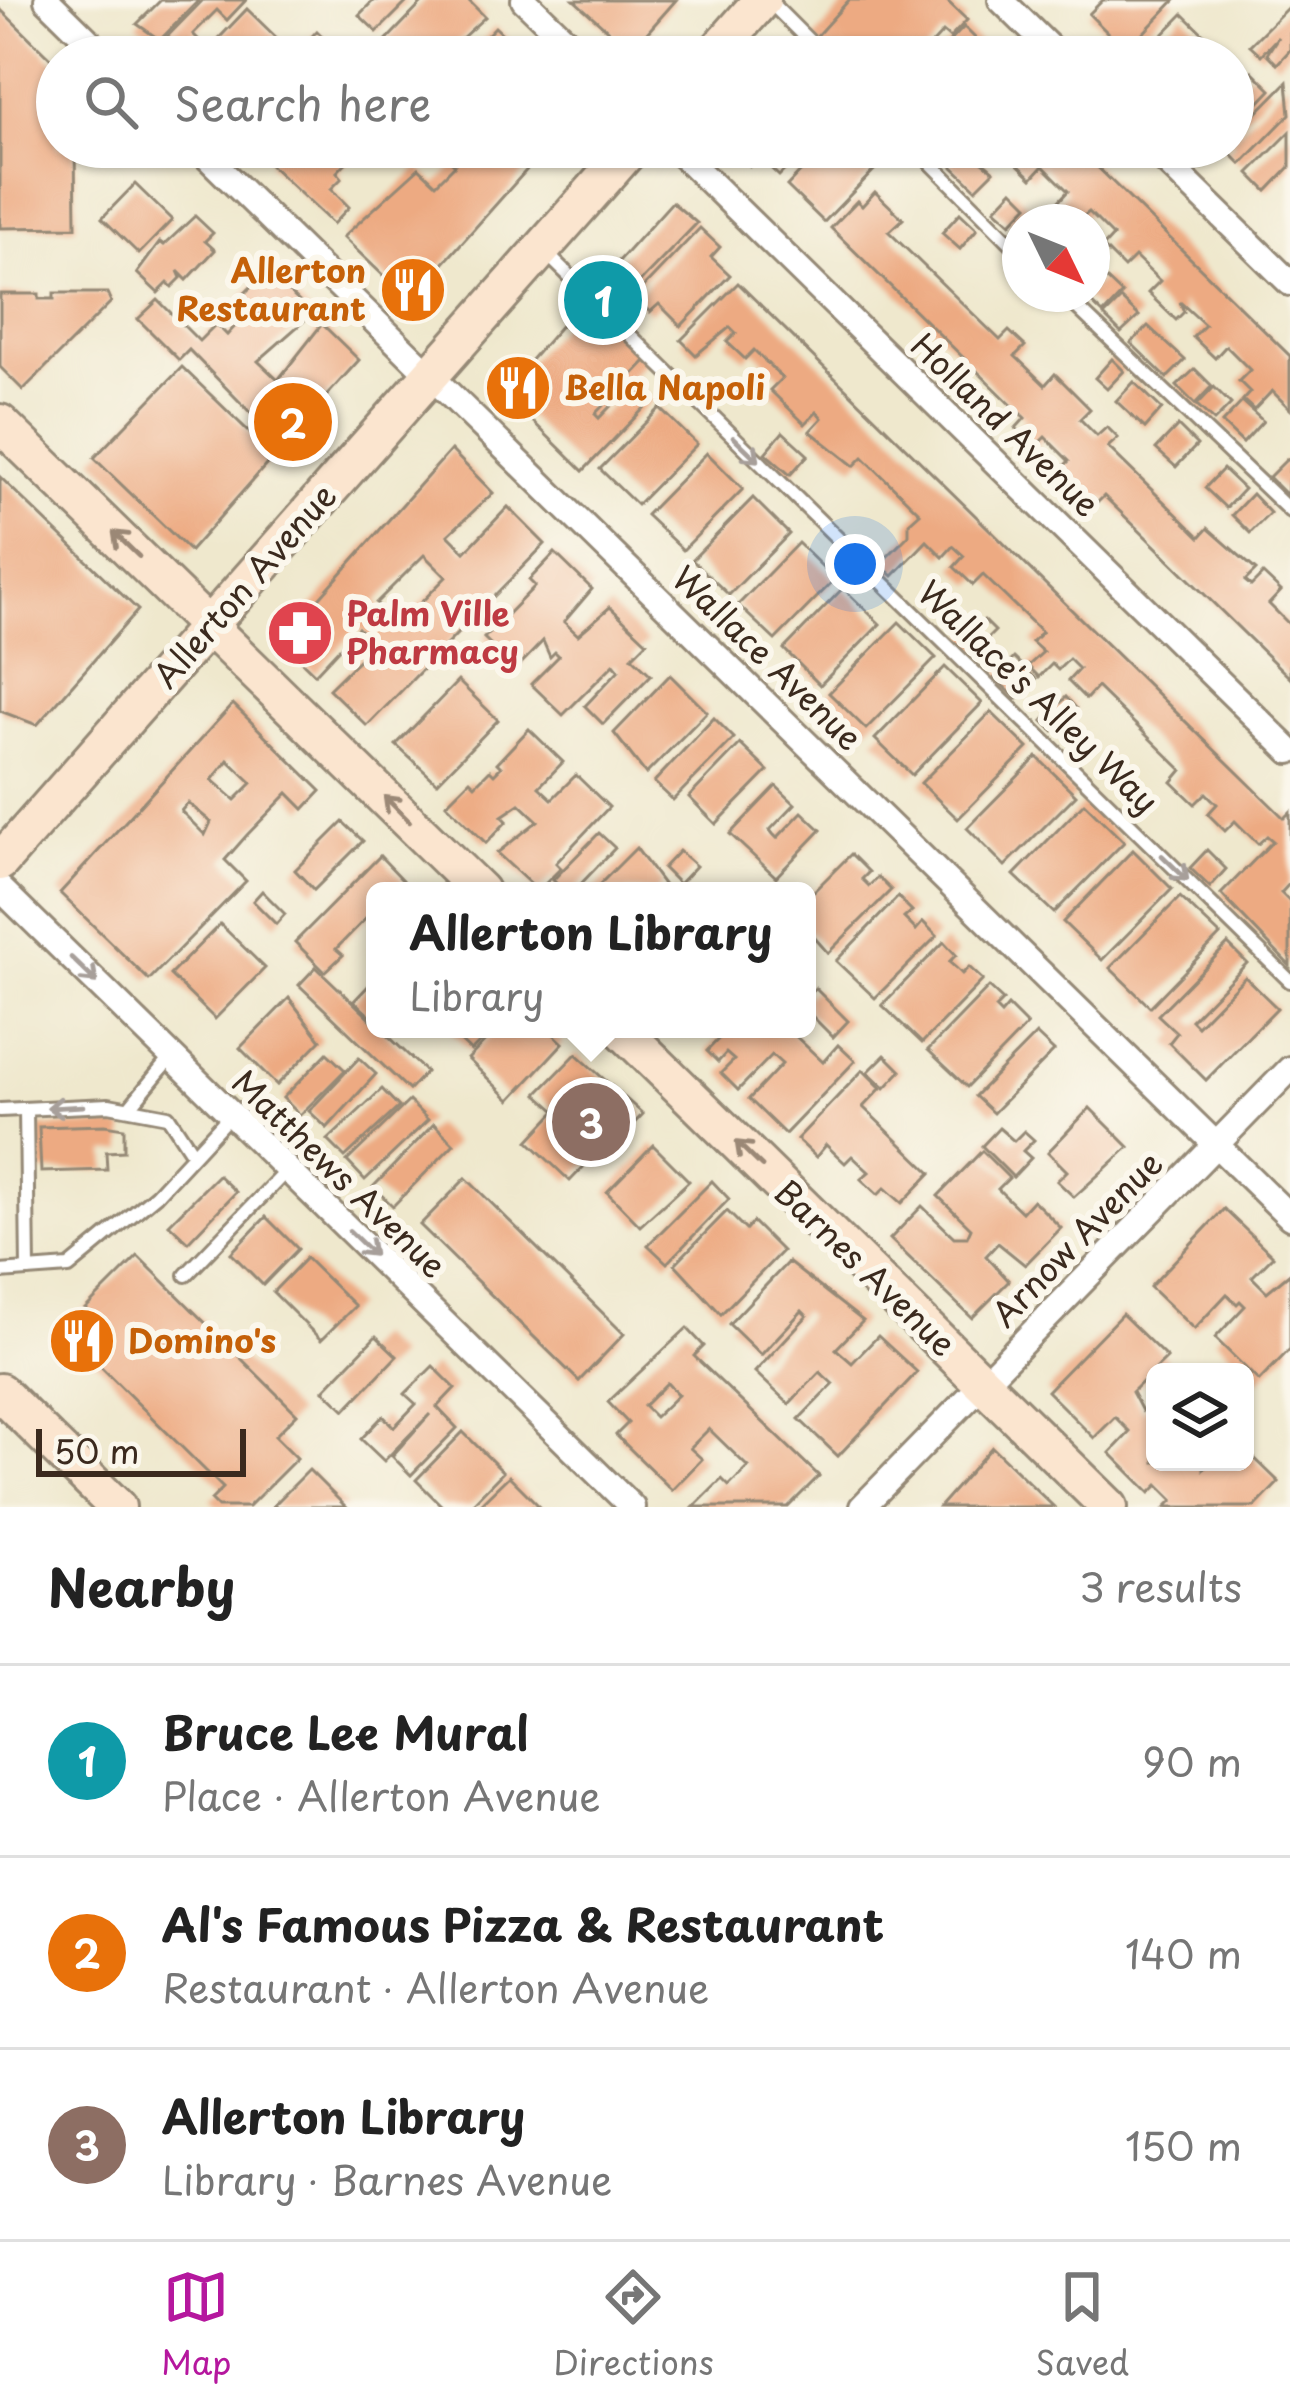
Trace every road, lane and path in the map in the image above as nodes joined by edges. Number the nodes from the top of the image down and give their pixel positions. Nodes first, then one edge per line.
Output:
1 (47, 0) edge
2 (524, 0) edge
3 (765, 0) edge
4 (1001, 0) edge
5 (84, 36) edge
6 (561, 36) edge
7 (732, 36) edge
8 (803, 36) edge
9 (1038, 36) edge
10 (219, 168) edge
11 (614, 168) edge
12 (695, 168) edge
13 (936, 168) edge
14 (1172, 168) edge
15 (1002, 234) edge
16 (542, 250) junction
17 (1290, 283) edge
18 (1082, 312) edge
19 (431, 375) junction
20 (0, 423) edge
21 (1290, 511) edge
22 (210, 626) junction
23 (1290, 751) edge
24 (0, 862) edge
25 (471, 882) edge
26 (0, 889) edge
27 (1290, 981) edge
28 (630, 1038) edge
29 (171, 1057) junction
30 (1290, 1069) edge
31 (129, 1108) junction
32 (26, 1109) junction
33 (0, 1110) edge
34 (231, 1114) junction
35 (1216, 1144) junction
36 (193, 1154) junction
37 (287, 1170) junction
38 (1290, 1217) edge
39 (28, 1270) junction
40 (0, 1272) edge
41 (186, 1275) dead end
42 (983, 1383) junction
43 (0, 1392) edge
44 (109, 1504) edge
45 (632, 1507) edge
46 (862, 1507) edge
47 (1109, 1507) edge

1 - 5 street
2 - 6 street
3 - 7 street
3 - 8 lane
4 - 9 street
10 - 19 street, Wallace Avenue
11 - 16 street, Allerton Avenue
12 - 23 street, Holland Avenue
13 - 15 lane
14 - 17 street
16 - 19 street, Allerton Avenue
16 -> 27 lane, Wallace's Alley Way
18 - 21 lane
19 - 22 street, Allerton Avenue
19 - 35 street, Wallace Avenue
22 -> 20 street
22 - 24 street, Allerton Avenue
25 -> 22 street
26 -> 29 street, Matthews Avenue
42 -> 28 street, Barnes Avenue
29 - 31 lane
29 - 34 street, Matthews Avenue
30 - 35 street, Arnow Avenue
31 -> 32 lane
31 - 36 lane
32 - 33 lane
32 - 39 lane
34 - 36 lane
34 - 37 street, Matthews Avenue
35 - 38 street, Wallace Avenue
35 - 42 street, Arnow Avenue
36 - 39 lane
37 - 41 lane
37 -> 45 street, Matthews Avenue
39 - 40 lane
42 - 46 street, Arnow Avenue
42 - 47 street, Barnes Avenue
43 - 44 street

